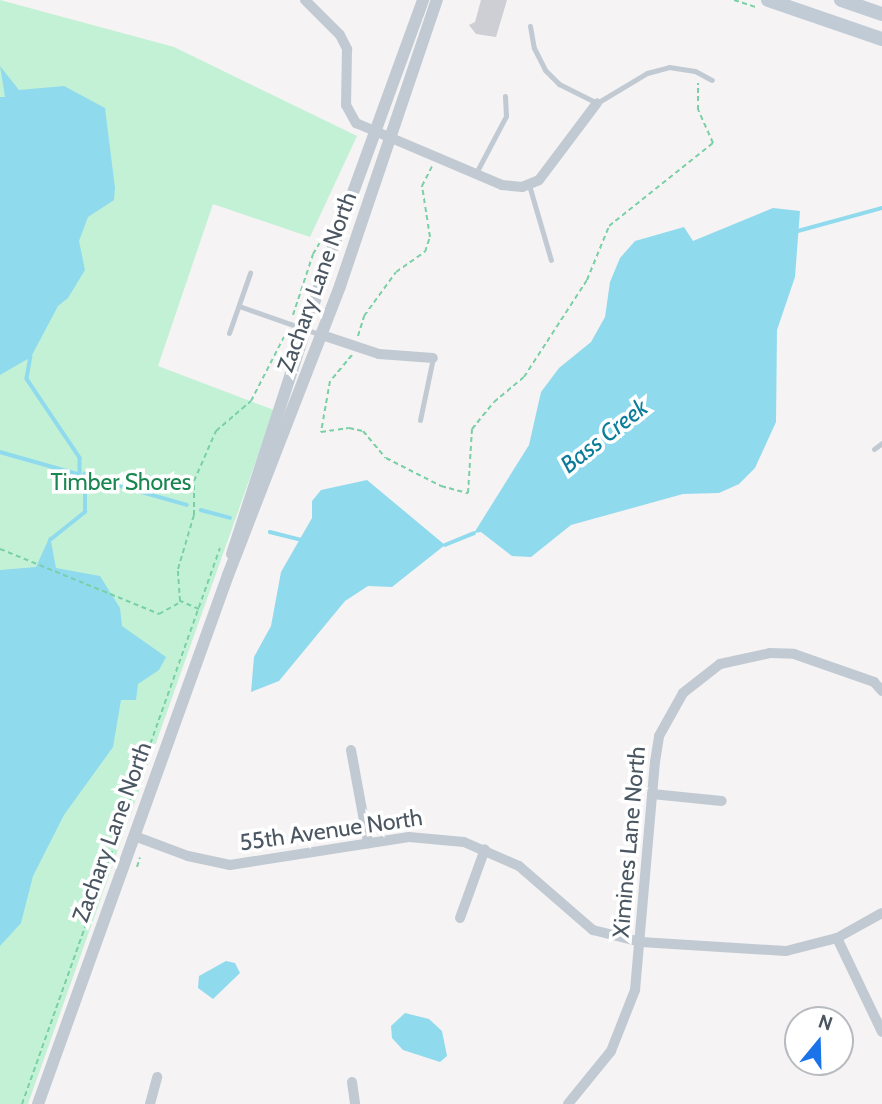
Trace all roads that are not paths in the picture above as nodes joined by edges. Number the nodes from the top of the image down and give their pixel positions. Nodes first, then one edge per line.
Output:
1 (305, 0) edge
2 (423, 0) edge
3 (437, 0) edge
4 (768, 0) edge
5 (841, 0) edge
6 (882, 14) edge
7 (530, 26) dead end
8 (882, 39) edge
9 (712, 80) dead end
10 (505, 96) dead end
11 (597, 103) junction
12 (375, 133) junction
13 (390, 138) junction
14 (476, 173) junction
15 (529, 185) junction
16 (551, 260) dead end
17 (250, 273) dead end
18 (239, 306) junction
19 (305, 331) junction
20 (229, 333) dead end
21 (322, 335) junction
22 (433, 358) joint
23 (420, 420) dead end
24 (882, 443) edge
25 (874, 449) dead end
26 (228, 575) junction
27 (882, 691) edge
28 (351, 750) dead end
29 (652, 794) junction
30 (722, 801) dead end
31 (137, 836) junction
32 (368, 843) junction
33 (485, 849) junction
34 (882, 913) edge
35 (460, 918) dead end
36 (837, 938) junction
37 (641, 942) junction
38 (882, 1032) edge
39 (158, 1077) dead end
40 (352, 1082) dead end
41 (38, 1104) edge
42 (150, 1104) edge
43 (355, 1104) edge
44 (568, 1104) edge

1 - 12 street
2 - 12 street, Zachary Lane North
3 - 13 street, Zachary Lane North
4 - 8 main road
5 - 6 main road
7 - 11 lane
9 - 11 lane
10 - 14 lane
11 - 15 street
12 - 13 street
12 - 19 street, Zachary Lane North
13 - 14 street
13 - 21 street, Zachary Lane North
14 - 15 street
15 - 16 lane
17 - 18 lane
18 - 19 lane
18 - 20 lane
19 - 21 lane
19 - 26 street, Zachary Lane North
21 - 22 street
21 - 26 street, Zachary Lane North
22 - 23 lane
24 - 25 lane
26 - 31 street, Zachary Lane North
27 - 29 street, Ximines Lane North
28 - 32 street
29 - 30 street
29 - 37 street, Ximines Lane North
31 - 32 street, 55th Avenue North
31 - 41 street, Zachary Lane North
32 - 33 street, 55th Avenue North
33 - 35 street
33 - 37 street, 55th Avenue North
34 - 36 street, 55th Avenue North
36 - 37 street, 55th Avenue North
36 - 38 street
37 - 44 street, Ximines Lane North
39 - 42 street
40 - 43 street

